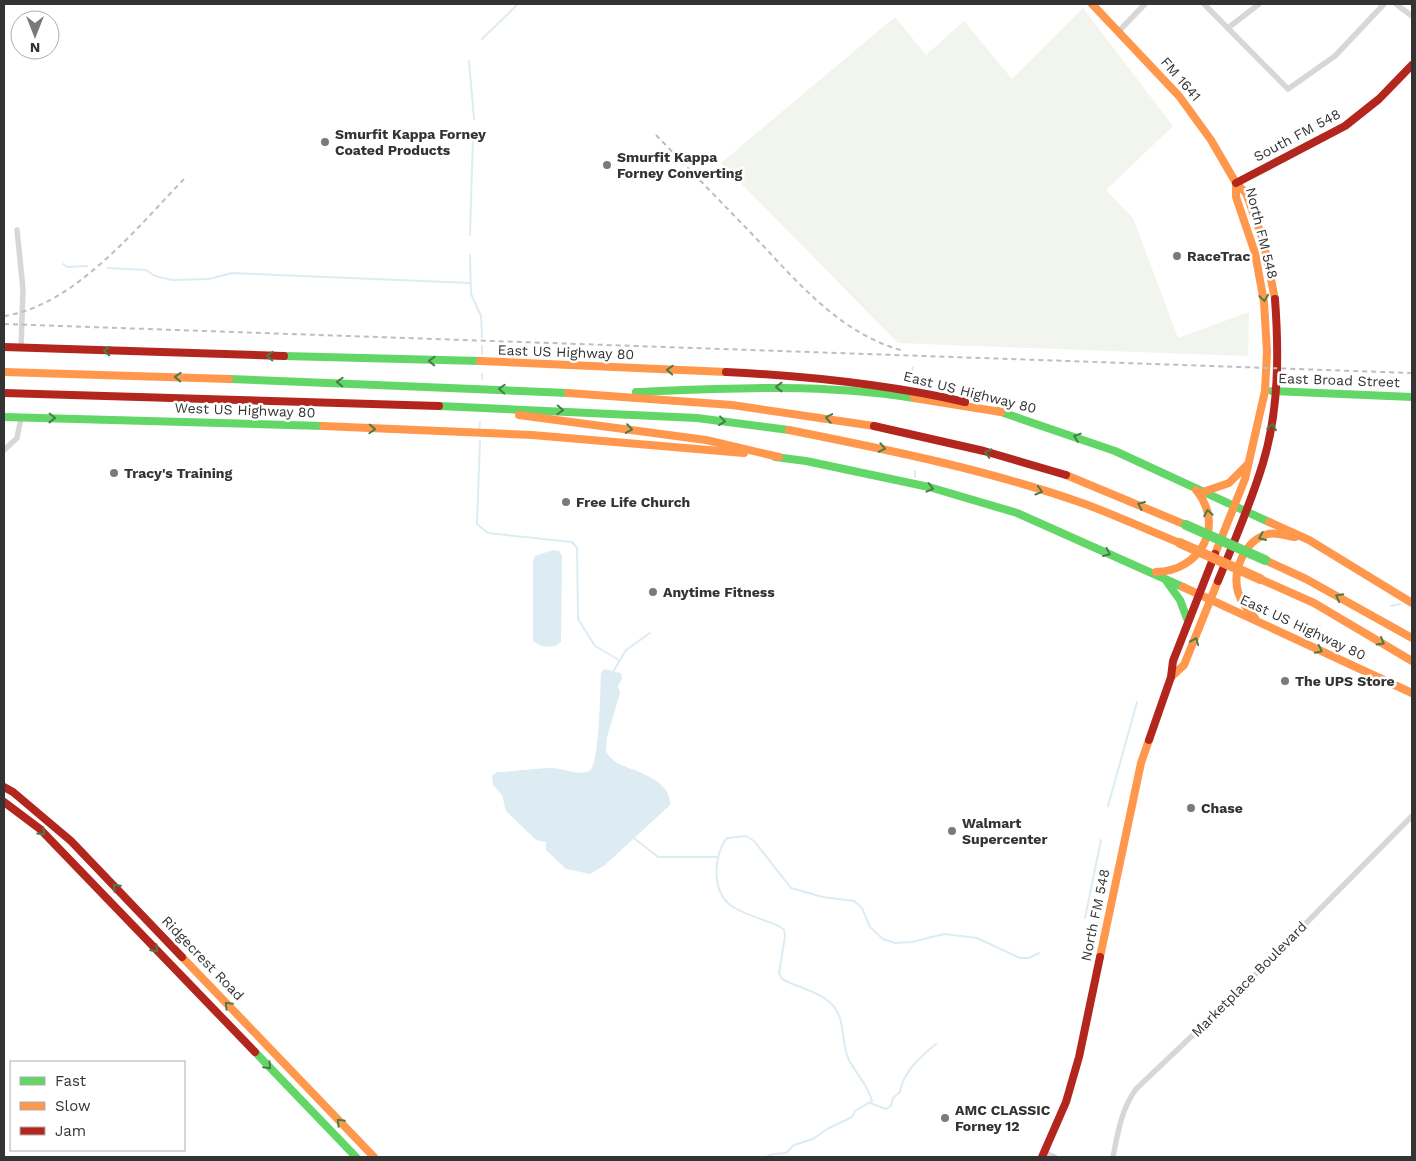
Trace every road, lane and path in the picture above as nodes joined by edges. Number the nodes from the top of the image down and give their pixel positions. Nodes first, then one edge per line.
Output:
1 (1092, 4) edge
2 (1145, 4) edge
3 (1204, 4) edge
4 (1259, 4) edge
5 (1384, 4) edge
6 (1396, 4) edge
7 (1412, 16) edge
8 (1228, 28) junction
9 (1119, 31) junction
10 (1412, 65) edge
11 (1236, 183) junction
12 (17, 230) dead end
13 (4, 347) edge
14 (22, 348) junction
15 (4, 372) edge
16 (1265, 391) junction
17 (1276, 391) junction
18 (4, 393) edge
19 (621, 395) junction
20 (1412, 397) edge
21 (459, 408) junction
22 (1001, 412) junction
23 (4, 417) edge
24 (21, 418) junction
25 (486, 434) joint
26 (4, 450) edge
27 (779, 457) junction
28 (1251, 460) junction
29 (1198, 490) junction
30 (1234, 506) junction
31 (1247, 511) junction
32 (1309, 540) junction
33 (1147, 570) junction
34 (1162, 577) junction
35 (1198, 594) junction
36 (1212, 600) junction
37 (1412, 603) edge
38 (1256, 620) junction
39 (1188, 621) junction
40 (1412, 638) edge
41 (1412, 661) edge
42 (1171, 677) junction
43 (1412, 693) edge
44 (4, 787) edge
45 (4, 802) edge
46 (1412, 816) edge
47 (1043, 1155) edge
48 (356, 1157) edge
49 (374, 1157) edge
50 (1055, 1157) edge
51 (1114, 1157) edge

1 - 9 main road, FM 1641 / FM 1641
2 - 9 street
3 - 8 street
4 - 8 street
5 - 8 street
6 - 7 street
9 - 11 main road, FM 1641 / FM 1641
10 - 11 main road, South FM 548
11 -> 16 main road, North FM 548
11 - 17 main road, North FM 548
12 - 14 street
13 - 14 main road
22 -> 14 main road, East US Highway 80
19 -> 15 main road
16 - 17 main road, East Broad Street
16 - 28 main road, North FM 548
17 - 20 main road, East Broad Street
31 -> 17 main road, North FM 548
18 - 21 main road
22 -> 19 main road
40 -> 19 main road, bridge
21 -> 27 main road
21 -> 41 main road, bridge
29 -> 22 main road, East US Highway 80
23 - 24 main road, West US Highway 80
24 -> 25 main road, West US Highway 80
24 - 26 street
25 - 27 main road, East US Highway 80
27 -> 33 main road, East US Highway 80
28 - 29 main road
28 - 30 main road, North FM 548
29 - 30 main road, East US Highway 80
33 -> 29 main road
30 - 31 main road, East US Highway 80
30 - 35 main road, North FM 548
31 - 32 main road, East US Highway 80
31 - 36 main road, North FM 548
32 - 37 main road, East US Highway 80
32 -> 38 main road
33 - 34 main road, East US Highway 80
34 - 35 main road, East US Highway 80
34 - 39 main road
35 - 36 main road, East US Highway 80
35 - 39 main road, North FM 548
36 - 38 main road, East US Highway 80
42 -> 36 main road, North FM 548
38 -> 43 main road, East US Highway 80
39 - 42 main road, North FM 548
42 - 47 main road, North FM 548
49 -> 44 main road, Ridgecrest Road
45 -> 48 main road, Ridgecrest Road
46 - 51 street, Marketplace Boulevard
47 - 50 street

